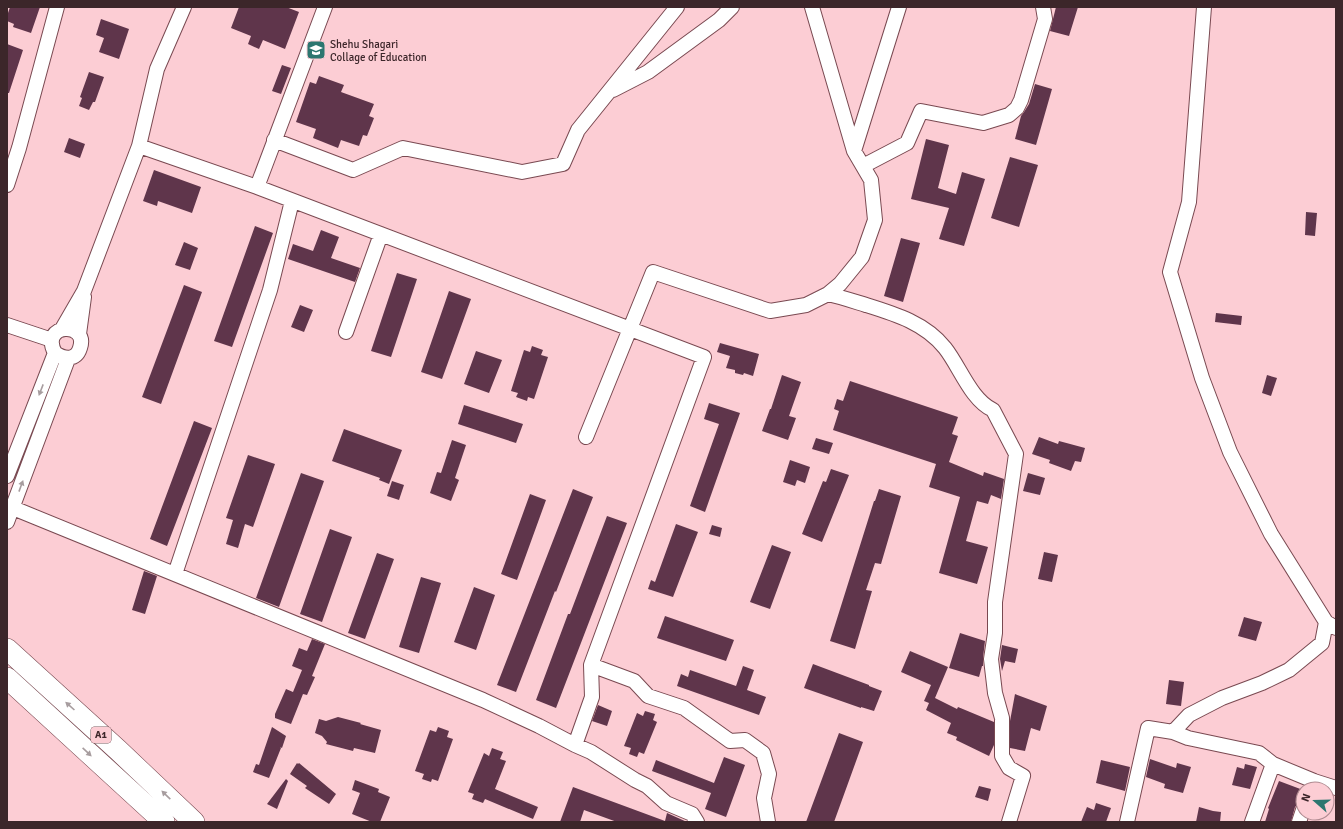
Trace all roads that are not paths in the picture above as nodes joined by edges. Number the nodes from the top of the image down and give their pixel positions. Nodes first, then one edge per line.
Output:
1 (57, 7) edge
2 (184, 7) edge
3 (325, 7) edge
4 (678, 7) edge
5 (732, 7) edge
6 (812, 7) edge
7 (899, 7) edge
8 (1043, 7) edge
9 (1204, 7) edge
10 (607, 93) junction
11 (274, 140) junction
12 (13, 146) edge
13 (139, 146) junction
14 (854, 151) junction
15 (863, 166) junction
16 (7, 185) edge
17 (257, 187) junction
18 (292, 201) junction
19 (381, 234) junction
20 (84, 291) junction
21 (828, 294) junction
22 (7, 325) edge
23 (630, 328) junction
24 (62, 329) junction
25 (346, 332) dead end
26 (79, 334) junction
27 (58, 351) junction
28 (586, 437) dead end
29 (7, 476) edge
30 (13, 508) junction
31 (7, 522) edge
32 (175, 574) junction
33 (1331, 625) edge
34 (7, 649) edge
35 (591, 665) junction
36 (7, 678) edge
37 (1173, 732) junction
38 (575, 745) junction
39 (1273, 764) junction
40 (1305, 781) edge
41 (164, 822) edge
42 (194, 822) edge
43 (697, 822) edge
44 (768, 822) edge
45 (1009, 822) edge
46 (1126, 822) edge
47 (1252, 822) edge

1 - 12 street
2 - 13 street
3 - 11 street
4 - 10 street
5 - 10 street
6 - 14 street
7 - 14 street
8 - 15 street
9 - 33 street
10 - 11 street
11 - 17 street
12 - 16 street
13 - 17 street
13 - 20 street
14 - 15 street
15 - 21 street
17 - 18 street
18 - 19 street
18 - 32 street
19 - 23 street
19 - 25 street
20 - 24 street
20 - 26 street
21 - 23 street
21 - 45 street
22 - 27 street
23 - 28 street
23 - 35 street
24 - 26 street
24 - 27 street
26 - 27 street
27 -> 29 street
30 -> 27 street
30 - 31 street
30 - 32 street
32 - 38 street
33 - 37 street
42 -> 34 highway, A1
35 - 38 street
35 - 44 street
36 -> 41 highway, A1
37 - 39 street
37 - 46 street
38 - 43 street
39 - 40 street
39 - 47 street

